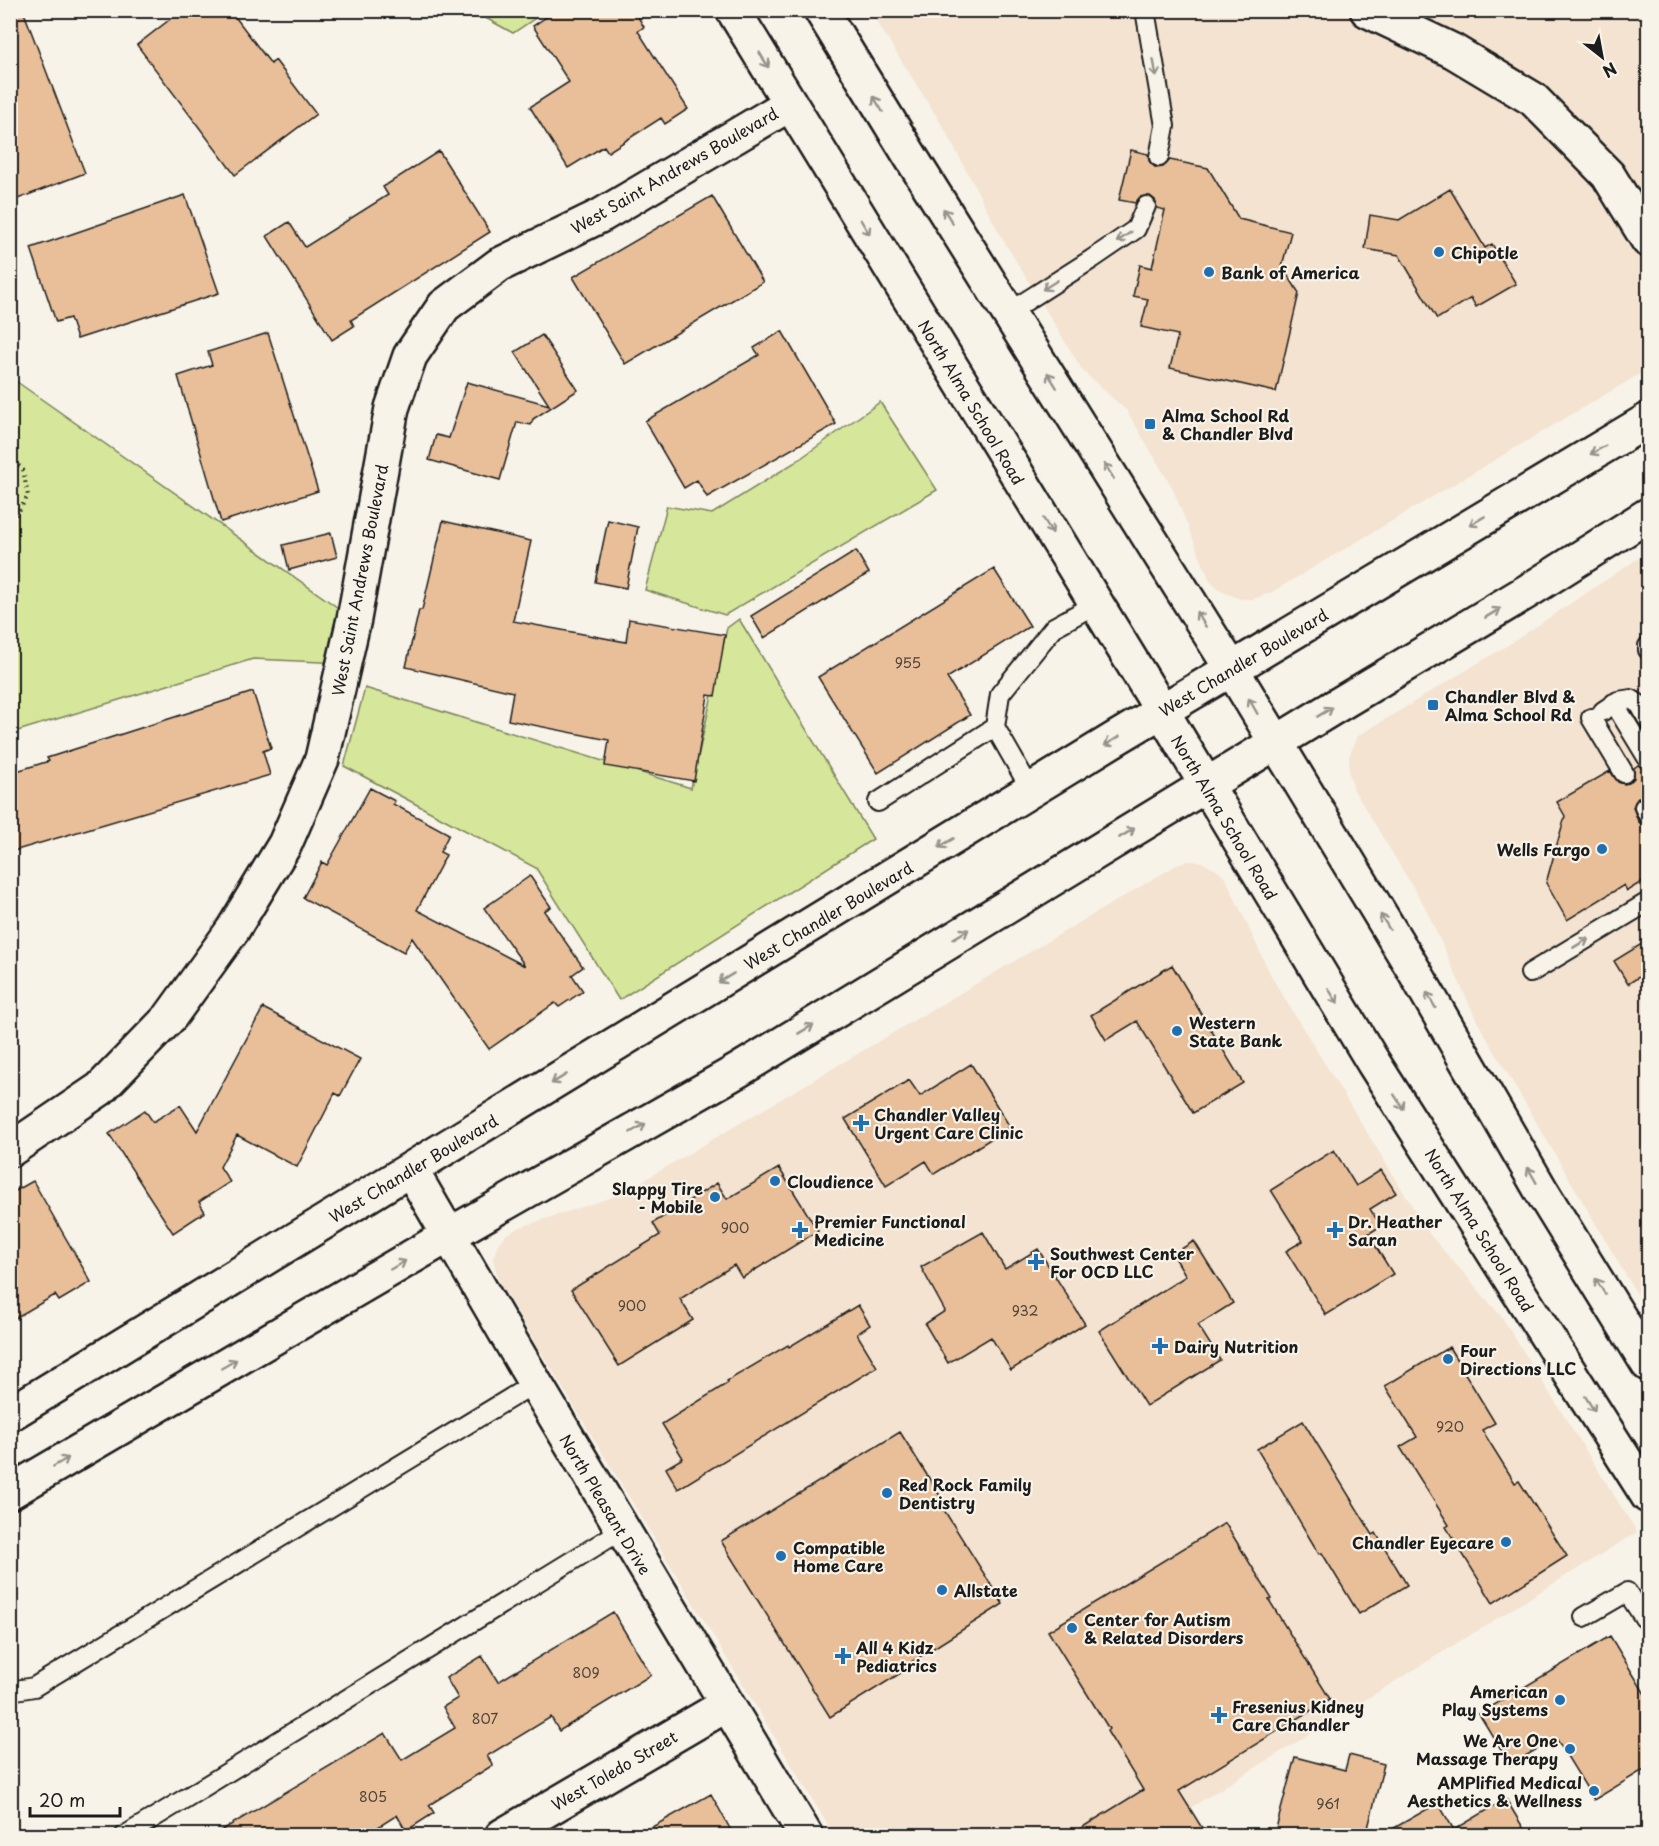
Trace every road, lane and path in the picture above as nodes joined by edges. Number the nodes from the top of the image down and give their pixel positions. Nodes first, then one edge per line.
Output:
1 (733, 10) edge
2 (821, 10) edge
3 (1145, 10) edge
4 (1367, 10) edge
5 (790, 104) junction
6 (1159, 157) dead end
7 (1146, 206) dead end
8 (1648, 240) edge
9 (1009, 312) junction
10 (1648, 420) edge
11 (10, 457) edge
12 (1648, 515) edge
13 (10, 525) edge
14 (1096, 604) junction
15 (1231, 669) junction
16 (1162, 711) junction
17 (1602, 711) junction
18 (1648, 720) edge
19 (995, 727) junction
20 (1275, 743) junction
21 (1635, 767) edge
22 (1206, 785) junction
23 (1031, 790) junction
24 (878, 802) dead end
25 (1648, 902) edge
26 (1530, 972) dead end
27 (10, 1150) edge
28 (411, 1170) junction
29 (449, 1235) junction
30 (1648, 1364) edge
31 (535, 1383) junction
32 (10, 1414) edge
33 (10, 1492) edge
34 (1648, 1496) edge
35 (622, 1530) junction
36 (1584, 1617) dead end
37 (1647, 1620) edge
38 (10, 1691) edge
39 (726, 1706) junction
40 (124, 1836) edge
41 (502, 1836) edge
42 (806, 1836) edge

1 -> 5 main road, North Alma School Road
9 -> 2 main road
3 -> 6 lane
4 - 8 main road
5 -> 14 main road, North Alma School Road
5 - 27 main road, West Saint Andrews Boulevard
7 -> 9 lane
15 -> 9 main road
10 -> 15 main road, West Chandler Boulevard
11 - 13 path
20 -> 12 main road
14 - 16 main road, North Alma School Road
14 - 19 lane
15 - 16 main road, West Chandler Boulevard
20 -> 15 main road
16 - 22 main road, North Alma School Road
16 -> 23 main road, West Chandler Boulevard
17 - 18 lane
17 - 21 lane
17 - 21 lane
19 - 23 lane
19 - 24 lane
20 - 22 main road
30 -> 20 main road
29 -> 22 main road
22 -> 34 main road, North Alma School Road
23 -> 28 main road, West Chandler Boulevard
26 -> 25 lane
28 - 29 main road, North Pleasant Drive
28 - 32 main road, West Chandler Boulevard
29 - 31 main road, North Pleasant Drive
33 -> 29 main road
31 - 35 main road, North Pleasant Drive
31 - 38 lane
35 - 39 main road, North Pleasant Drive
35 - 40 lane
36 - 37 lane
39 - 41 main road, West Toledo Street
39 - 42 main road, North Pleasant Drive

